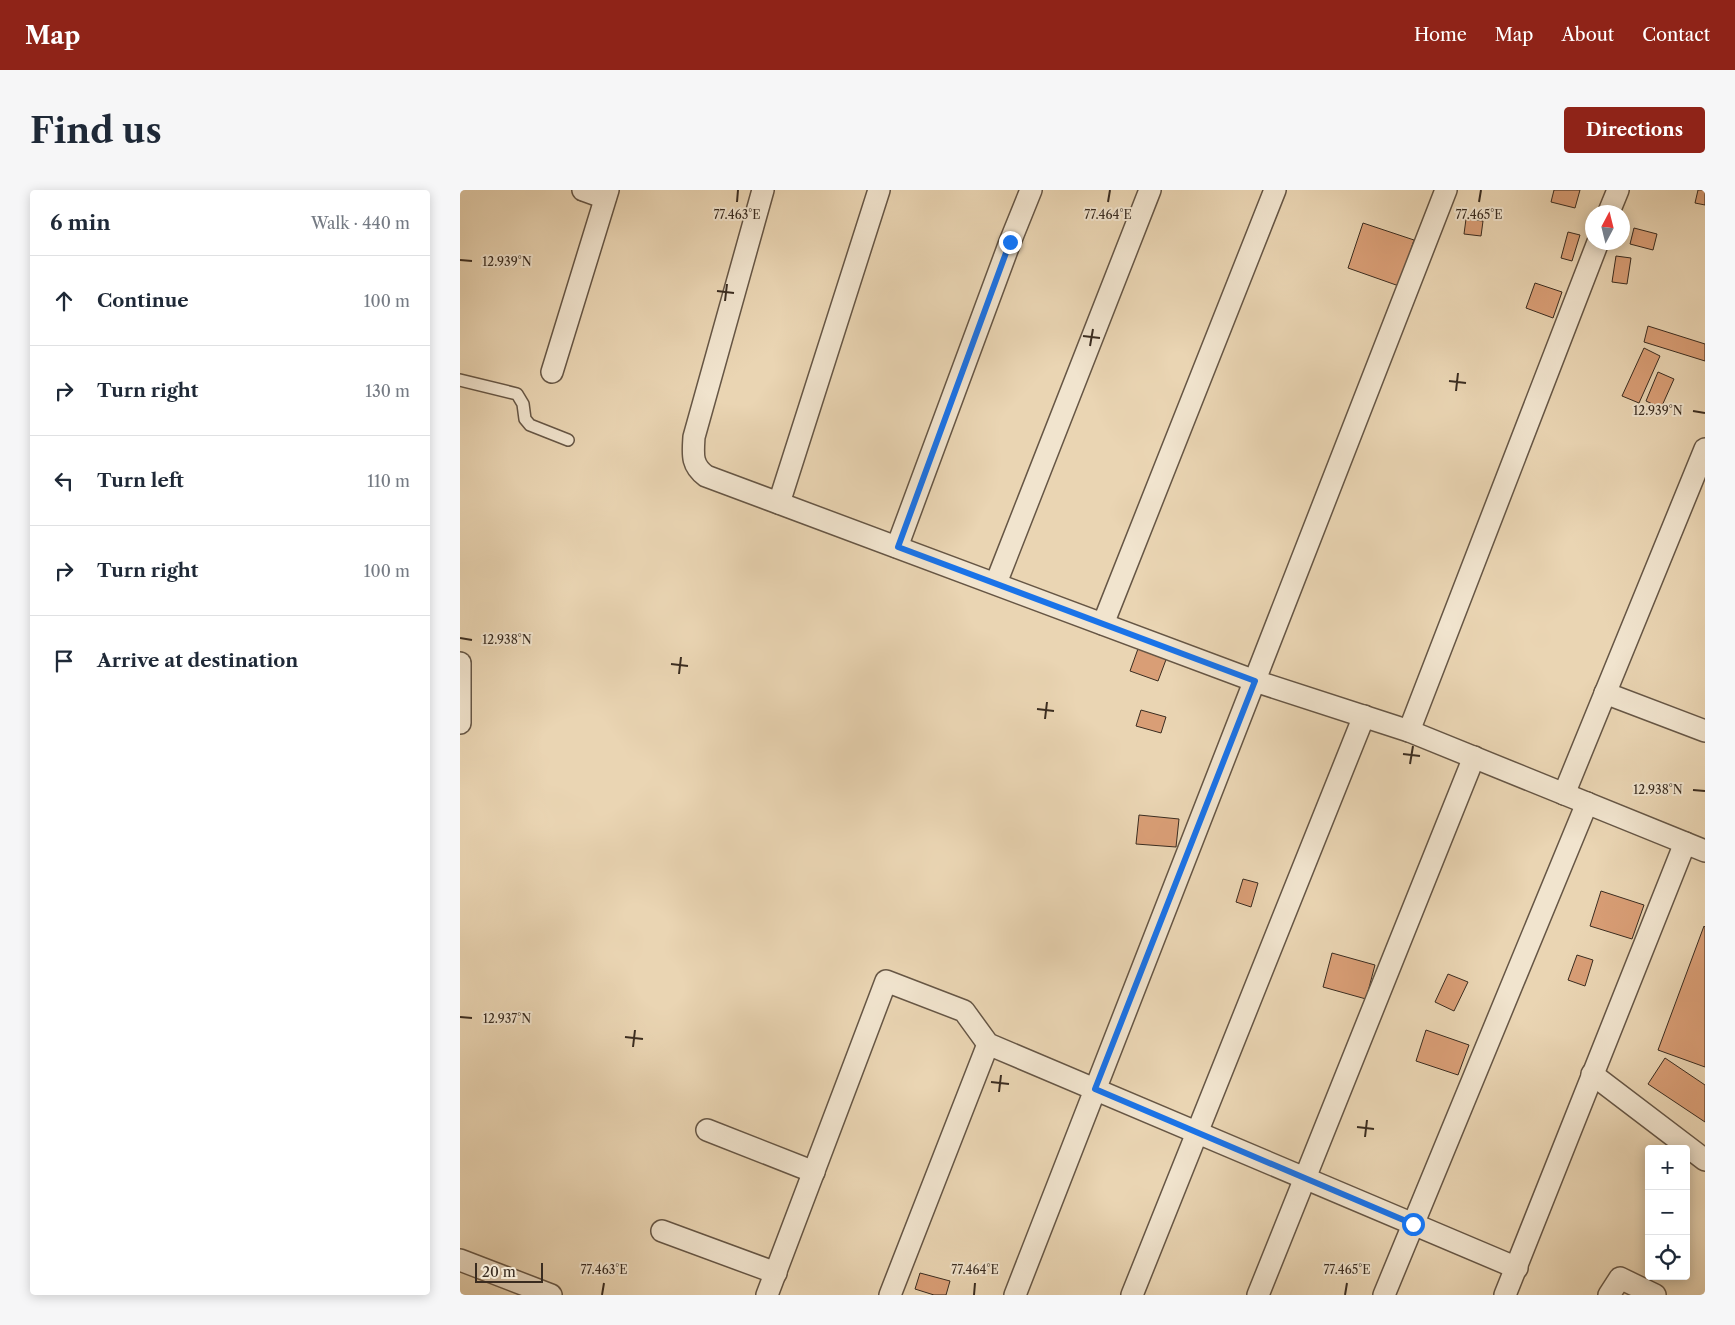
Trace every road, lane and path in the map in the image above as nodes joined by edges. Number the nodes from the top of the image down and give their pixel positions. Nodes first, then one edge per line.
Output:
1 (583, 190) edge
2 (763, 190) edge
3 (879, 190) edge
4 (1031, 190) edge
5 (1150, 190) edge
6 (1275, 190) edge
7 (1446, 190) edge
8 (1618, 190) edge
9 (607, 194) edge
10 (1612, 205) edge
11 (1595, 250) edge
12 (552, 372) dead end
13 (460, 380) edge
14 (568, 440) dead end
15 (1705, 449) edge
16 (779, 503) junction
17 (898, 547) junction
18 (996, 583) junction
19 (1104, 624) junction
20 (460, 663) edge
21 (1255, 681) junction
22 (1605, 692) junction
23 (1364, 716) junction
24 (460, 723) edge
25 (1409, 731) junction
26 (1705, 731) edge
27 (1474, 757) junction
28 (1564, 794) junction
29 (1587, 803) junction
30 (1684, 843) junction
31 (1705, 851) edge
32 (988, 1044) junction
33 (1592, 1074) junction
34 (1095, 1089) junction
35 (707, 1130) dead end
36 (1197, 1132) junction
37 (1705, 1160) edge
38 (814, 1172) junction
39 (1305, 1178) junction
40 (1413, 1224) junction
41 (662, 1231) dead end
42 (460, 1260) edge
43 (1517, 1268) junction
44 (776, 1273) junction
45 (551, 1295) edge
46 (767, 1295) edge
47 (890, 1295) edge
48 (1015, 1295) edge
49 (1132, 1295) edge
50 (1258, 1295) edge
51 (1384, 1295) edge
52 (1505, 1295) edge
53 (1609, 1295) edge
54 (1655, 1295) edge

1 - 9 street
2 - 16 street
3 - 16 street
4 - 17 street
5 - 18 street
6 - 19 street
7 - 21 street
8 - 10 street
9 - 12 street
11 - 25 street
13 - 14 lane
15 - 22 street
16 - 17 street
17 - 18 street
18 - 19 street
19 - 21 street
20 - 24 street
21 - 23 street
21 - 34 street
22 - 26 street
22 - 28 street
23 - 25 street
23 - 36 street
25 - 27 street
27 - 28 street
27 - 39 street
28 - 29 street
29 - 30 street
29 - 40 street
30 - 31 street
30 - 33 street
32 - 34 street
32 - 38 street
32 - 47 street
33 - 37 street
33 - 43 street
34 - 36 street
34 - 48 street
35 - 38 street
36 - 39 street
36 - 49 street
38 - 44 street
39 - 40 street
39 - 50 street
40 - 43 street
40 - 51 street
41 - 44 street
42 - 45 street
43 - 52 street
44 - 46 street
53 - 54 street

